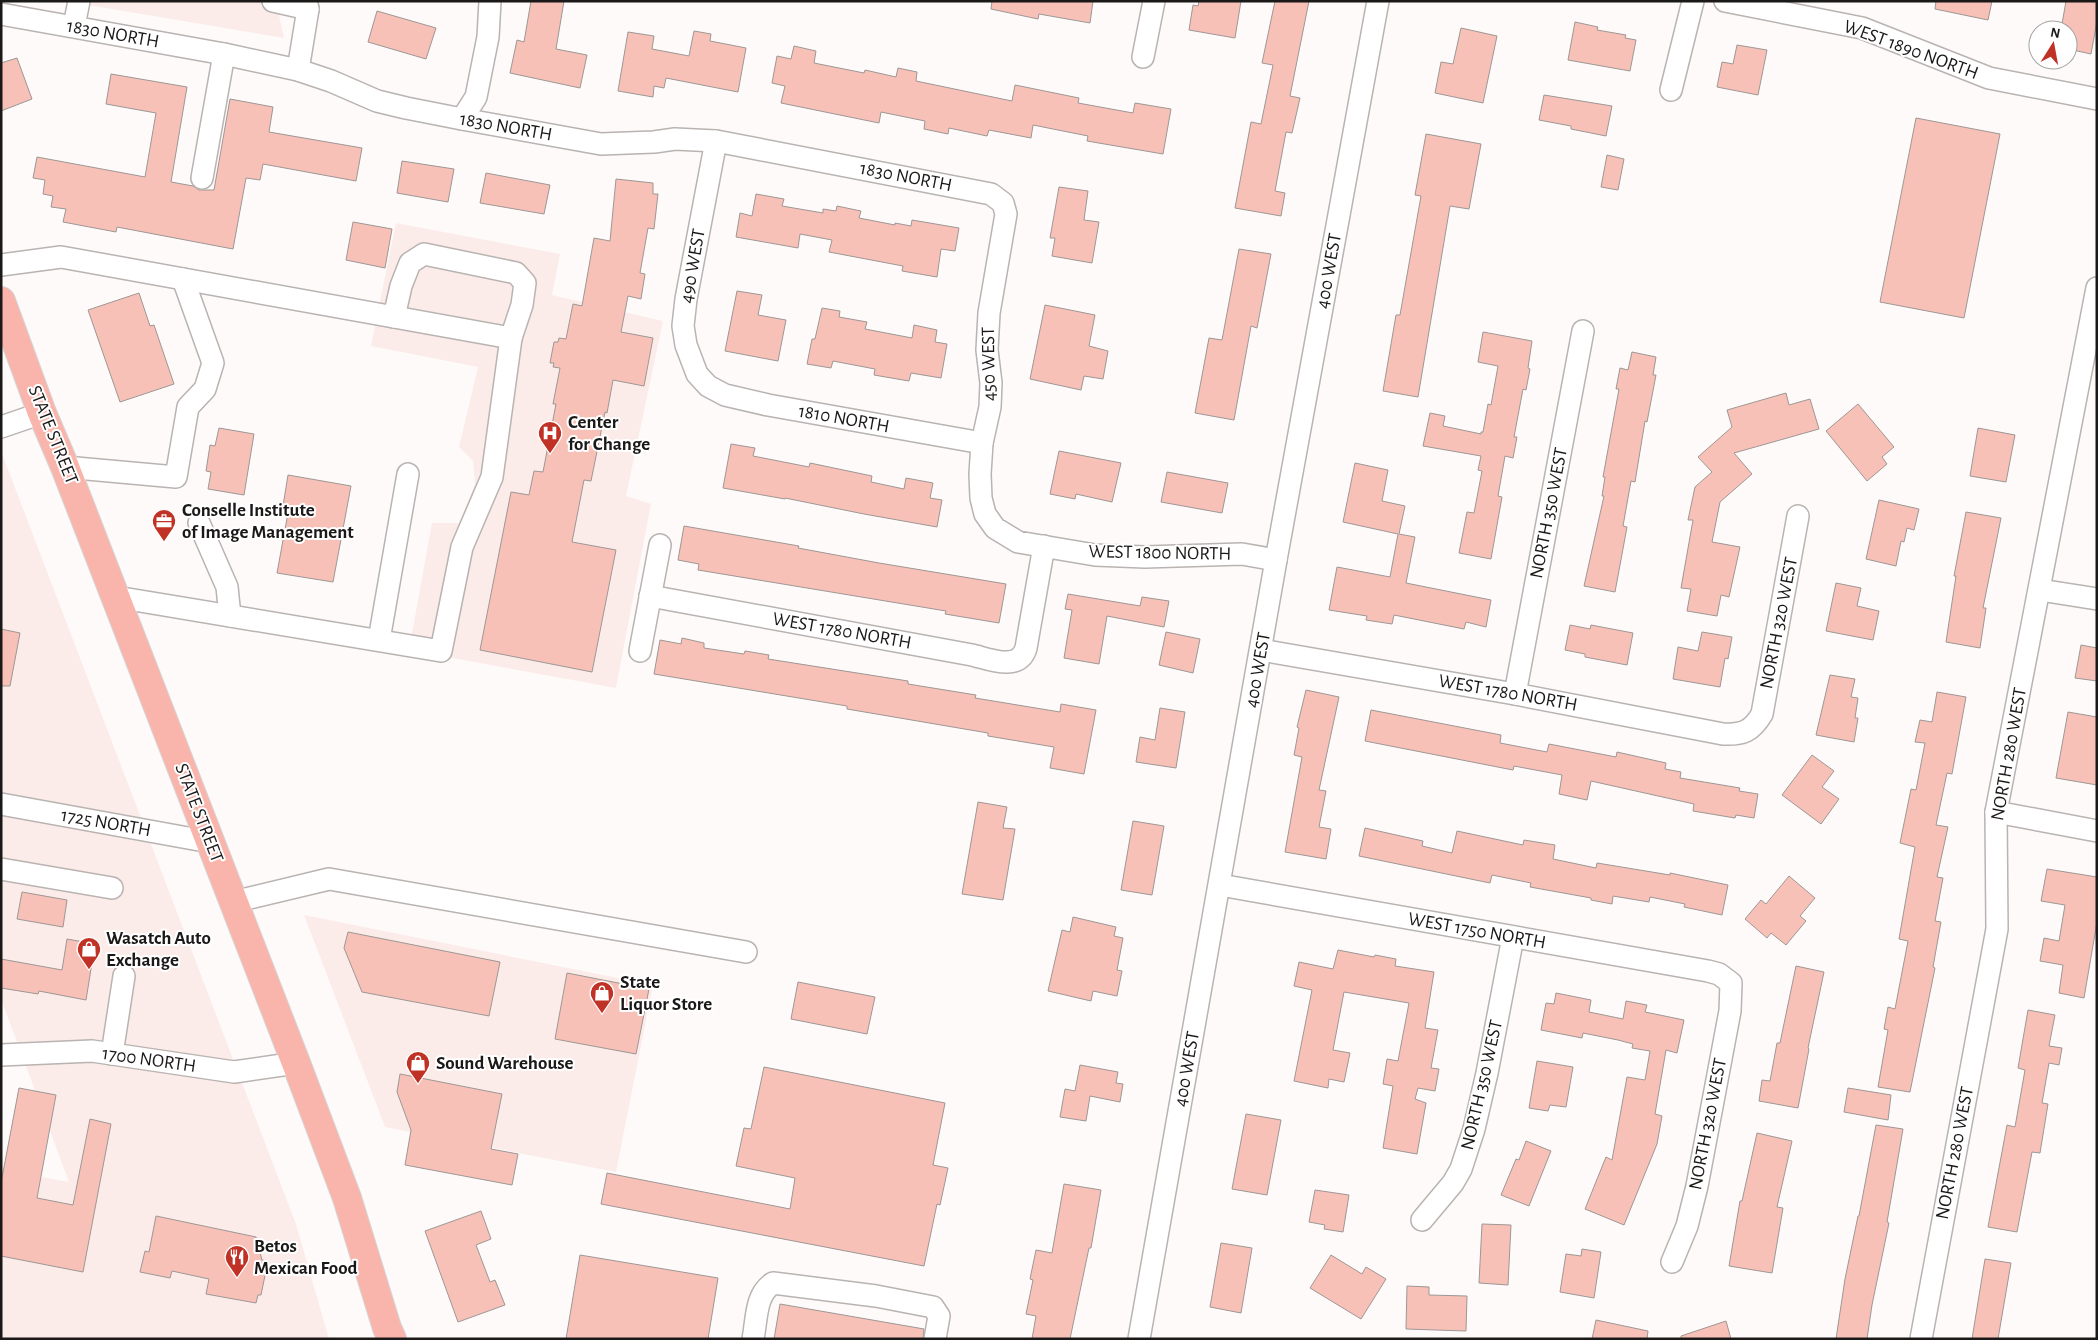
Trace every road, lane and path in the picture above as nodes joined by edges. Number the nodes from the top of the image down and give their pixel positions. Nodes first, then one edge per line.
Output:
1 (79, 1) edge
2 (273, 1) edge
3 (490, 1) edge
4 (1154, 1) edge
5 (1378, 1) edge
6 (1693, 1) edge
7 (1725, 1) edge
8 (307, 5) edge
9 (1, 14) edge
10 (74, 26) junction
11 (224, 54) junction
12 (1143, 57) dead end
13 (298, 70) junction
14 (1671, 90) dead end
15 (2097, 99) edge
16 (462, 119) junction
17 (716, 141) junction
18 (202, 178) dead end
19 (1006, 214) joint
20 (1, 265) edge
21 (183, 279) junction
22 (2097, 288) edge
23 (1, 301) edge
24 (394, 317) junction
25 (1583, 332) dead end
26 (511, 338) junction
27 (9, 340) edge
28 (708, 386) joint
29 (42, 413) junction
30 (1, 427) edge
31 (982, 443) junction
32 (65, 466) junction
33 (408, 474) dead end
34 (985, 514) joint
35 (1798, 516) dead end
36 (199, 522) dead end
37 (660, 545) dead end
38 (1044, 546) junction
39 (1276, 560) junction
40 (2040, 590) junction
41 (650, 596) junction
42 (116, 597) junction
43 (2097, 600) edge
44 (230, 616) junction
45 (379, 640) junction
46 (1261, 650) junction
47 (640, 651) dead end
48 (1515, 694) junction
49 (1754, 727) joint
50 (1, 804) edge
51 (1996, 812) junction
52 (2097, 831) edge
53 (210, 842) junction
54 (1, 869) edge
55 (1220, 885) junction
56 (112, 888) dead end
57 (233, 902) junction
58 (1513, 937) junction
59 (746, 952) dead end
60 (124, 976) dead end
61 (1731, 983) joint
62 (112, 1054) junction
63 (1, 1055) edge
64 (296, 1063) junction
65 (1422, 1220) dead end
66 (1672, 1262) dead end
67 (388, 1335) edge
68 (753, 1339) edge
69 (935, 1339) edge
70 (1139, 1339) edge
71 (1921, 1339) edge

1 - 10 street
2 - 8 street
3 - 16 street
4 - 12 street
5 - 39 street, 400 WEST
6 - 14 street
7 - 15 street, WEST 1890 NORTH
8 - 13 street
9 - 10 street, 1830 NORTH
10 - 11 street, 1830 NORTH
11 - 13 street, 1830 NORTH
11 - 18 street
13 - 16 street, 1830 NORTH
16 - 17 street, 1830 NORTH
17 - 19 street, 1830 NORTH
17 - 28 street, 490 WEST
19 - 31 street, 450 WEST
20 - 21 street
21 - 24 street
21 - 32 street
22 - 40 street, NORTH 280 WEST
23 - 27 main road, STATE STREET
24 - 26 street
24 - 26 street
25 - 48 street, NORTH 350 WEST
26 - 45 street
27 - 29 main road, STATE STREET
28 - 31 street, 1810 NORTH
29 - 30 street
29 - 32 main road, STATE STREET
31 - 34 street, 450 WEST
32 - 42 main road, STATE STREET
33 - 45 street
34 - 38 street, WEST 1800 NORTH
35 - 49 street, NORTH 320 WEST
36 - 44 street
37 - 41 street
38 - 39 street, WEST 1800 NORTH
38 - 41 street, WEST 1780 NORTH
39 - 46 street, 400 WEST
40 - 43 street
40 - 51 street, NORTH 280 WEST
41 - 47 street
42 - 44 street
42 - 53 main road, STATE STREET
44 - 45 street
46 - 48 street, WEST 1780 NORTH
46 - 55 street, 400 WEST
48 - 49 street, WEST 1780 NORTH
50 - 53 street, 1725 NORTH
51 - 52 street
51 - 71 street, NORTH 280 WEST
53 - 57 main road, STATE STREET
54 - 56 street
55 - 58 street, WEST 1750 NORTH
55 - 70 street, 400 WEST
57 - 59 street
57 - 64 main road, STATE STREET
58 - 61 street, WEST 1750 NORTH
58 - 65 street, NORTH 350 WEST
60 - 62 street
61 - 66 street, NORTH 320 WEST
62 - 63 street, 1700 NORTH
62 - 64 street, 1700 NORTH
64 - 67 main road, STATE STREET
68 - 69 street

